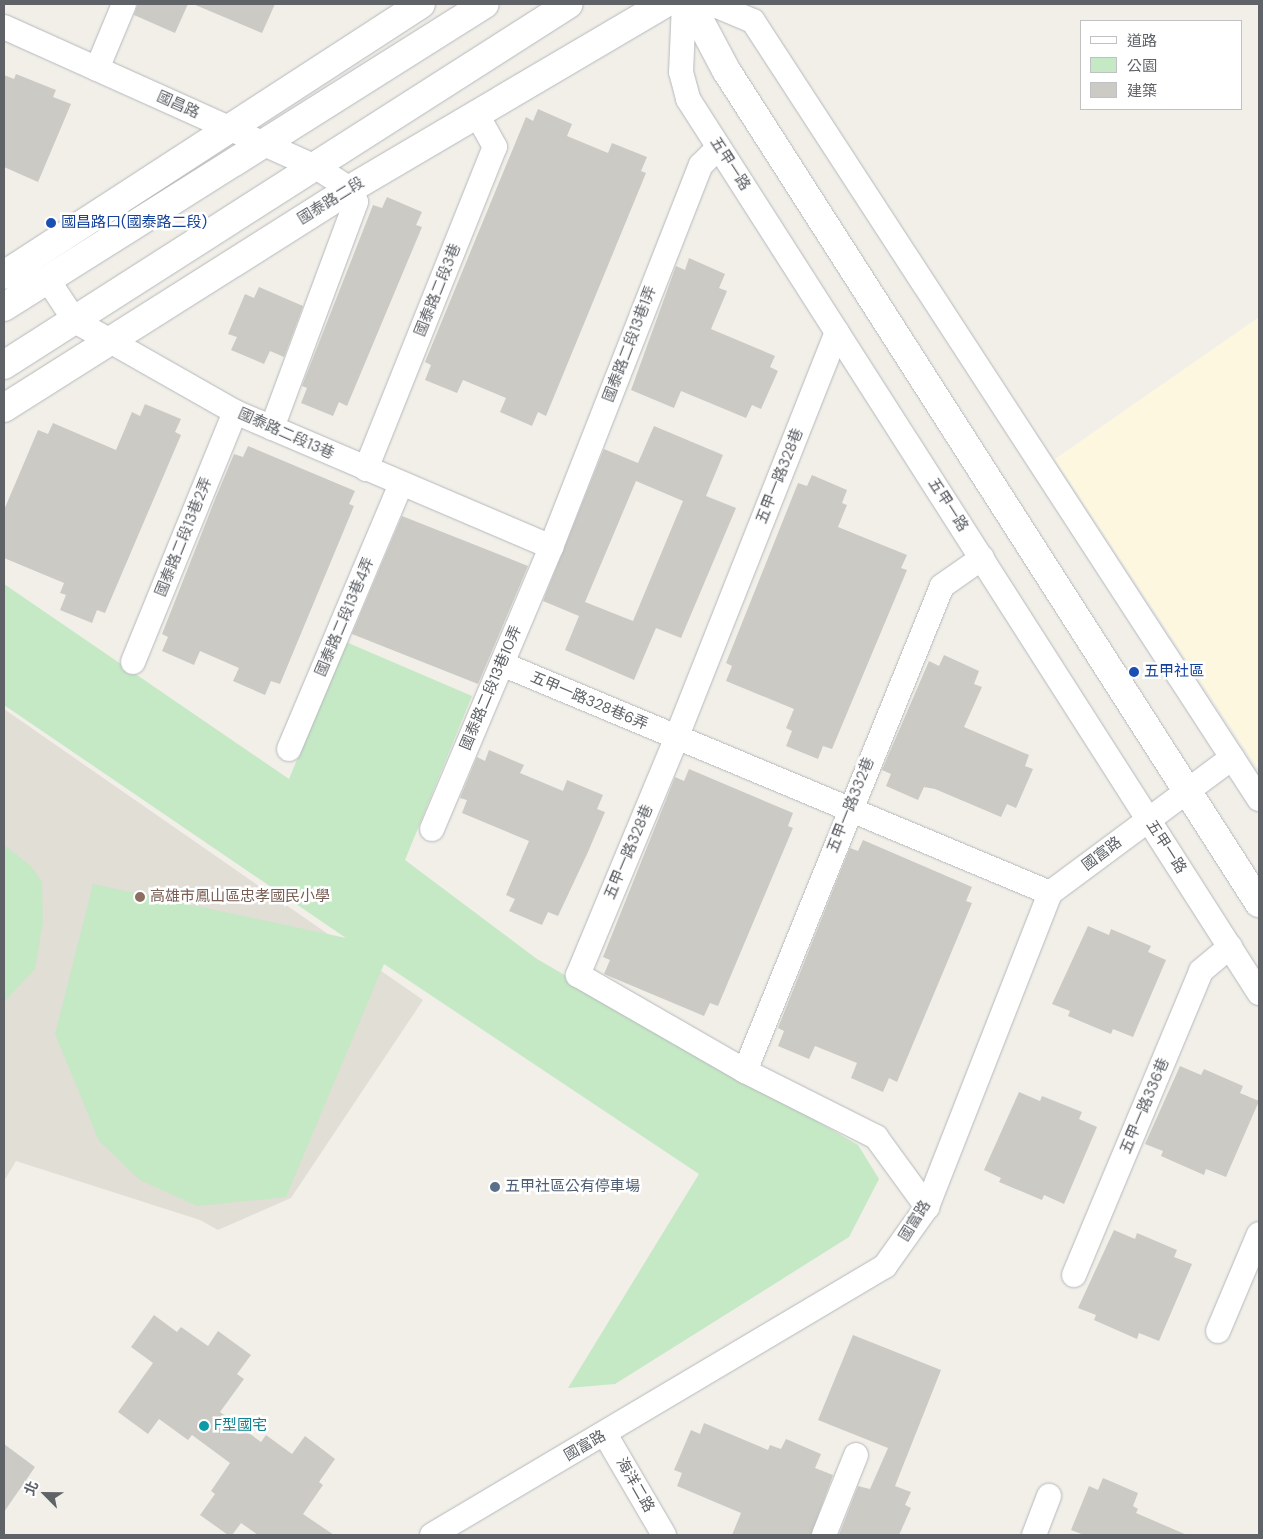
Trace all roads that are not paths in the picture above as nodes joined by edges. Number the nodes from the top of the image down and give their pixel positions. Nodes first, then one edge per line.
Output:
1 (124, 4) edge
2 (421, 4) edge
3 (485, 4) edge
4 (569, 4) edge
5 (664, 4) edge
6 (684, 4) edge
7 (691, 4) edge
8 (712, 4) edge
9 (4, 27) edge
10 (96, 69) junction
11 (476, 113) junction
12 (231, 128) junction
13 (265, 144) junction
14 (719, 147) junction
15 (316, 167) junction
16 (350, 189) junction
17 (4, 274) edge
18 (48, 280) junction
19 (4, 307) edge
20 (76, 322) junction
21 (837, 332) junction
22 (111, 341) junction
23 (4, 365) edge
24 (4, 408) edge
25 (235, 412) junction
26 (272, 428) junction
27 (366, 469) junction
28 (401, 484) junction
29 (551, 547) junction
30 (982, 558) junction
31 (133, 662) dead end
32 (502, 664) junction
33 (677, 738) junction
34 (289, 749) dead end
35 (1232, 758) junction
36 (1186, 790) junction
37 (1259, 799) edge
38 (849, 808) junction
39 (1149, 820) junction
40 (432, 829) dead end
41 (1050, 893) junction
42 (1259, 903) edge
43 (1230, 947) junction
44 (1259, 993) edge
45 (745, 1071) junction
46 (927, 1207) junction
47 (1259, 1234) edge
48 (1074, 1276) dead end
49 (1218, 1331) dead end
50 (605, 1434) junction
51 (856, 1455) dead end
52 (1050, 1496) dead end
53 (432, 1535) edge
54 (664, 1535) edge
55 (824, 1535) edge
56 (1034, 1535) edge

1 - 10 street
2 - 12 street
3 - 13 street
4 - 15 street
5 - 11 street, 國泰路二段
6 - 14 street, 五甲一路
7 - 36 street
8 - 35 street
9 - 10 street, 國昌路
10 - 12 street, 國昌路
11 - 16 street, 國泰路二段
11 - 27 street, 國泰路二段3巷
12 - 13 street, 國昌路
12 - 17 street
13 - 15 street, 國昌路
13 - 18 street
14 - 21 street, 五甲一路
14 - 29 street, 國泰路二段13巷1弄
15 - 16 street, 國昌路
15 - 20 street
16 - 22 street, 國泰路二段
16 - 26 street
18 - 19 street
18 - 20 street, 國泰路二段13巷
20 - 22 street, 國泰路二段13巷
20 - 23 street
21 - 30 street, 五甲一路
21 - 33 street, 五甲一路328巷
22 - 24 street, 國泰路二段
22 - 25 street, 國泰路二段13巷
25 - 26 street, 國泰路二段13巷
25 - 31 street, 國泰路二段13巷2弄
26 - 27 street, 國泰路二段13巷
27 - 28 street, 國泰路二段13巷
28 - 29 street, 國泰路二段13巷
28 - 34 street, 國泰路二段13巷4弄
29 - 32 street, 國泰路二段13巷10弄
30 - 38 street, 五甲一路332巷
30 - 39 street, 五甲一路
32 - 33 street, 五甲一路328巷6弄
32 - 40 street, 國泰路二段13巷10弄
33 - 38 street, 五甲一路328巷6弄
33 - 45 street, 五甲一路328巷
35 - 36 street, 國富路
35 - 37 street
36 - 39 street, 國富路
36 - 42 street
38 - 41 street, 五甲一路328巷6弄
38 - 45 street, 五甲一路332巷
39 - 41 street, 國富路
39 - 43 street, 五甲一路
41 - 46 street, 國富路
43 - 44 street, 五甲一路
43 - 48 street, 五甲一路336巷
45 - 46 street, 五甲一路328巷
46 - 50 street, 國富路
47 - 49 street
50 - 53 street, 國富路
50 - 54 street, 海洋二路
51 - 55 street
52 - 56 street

